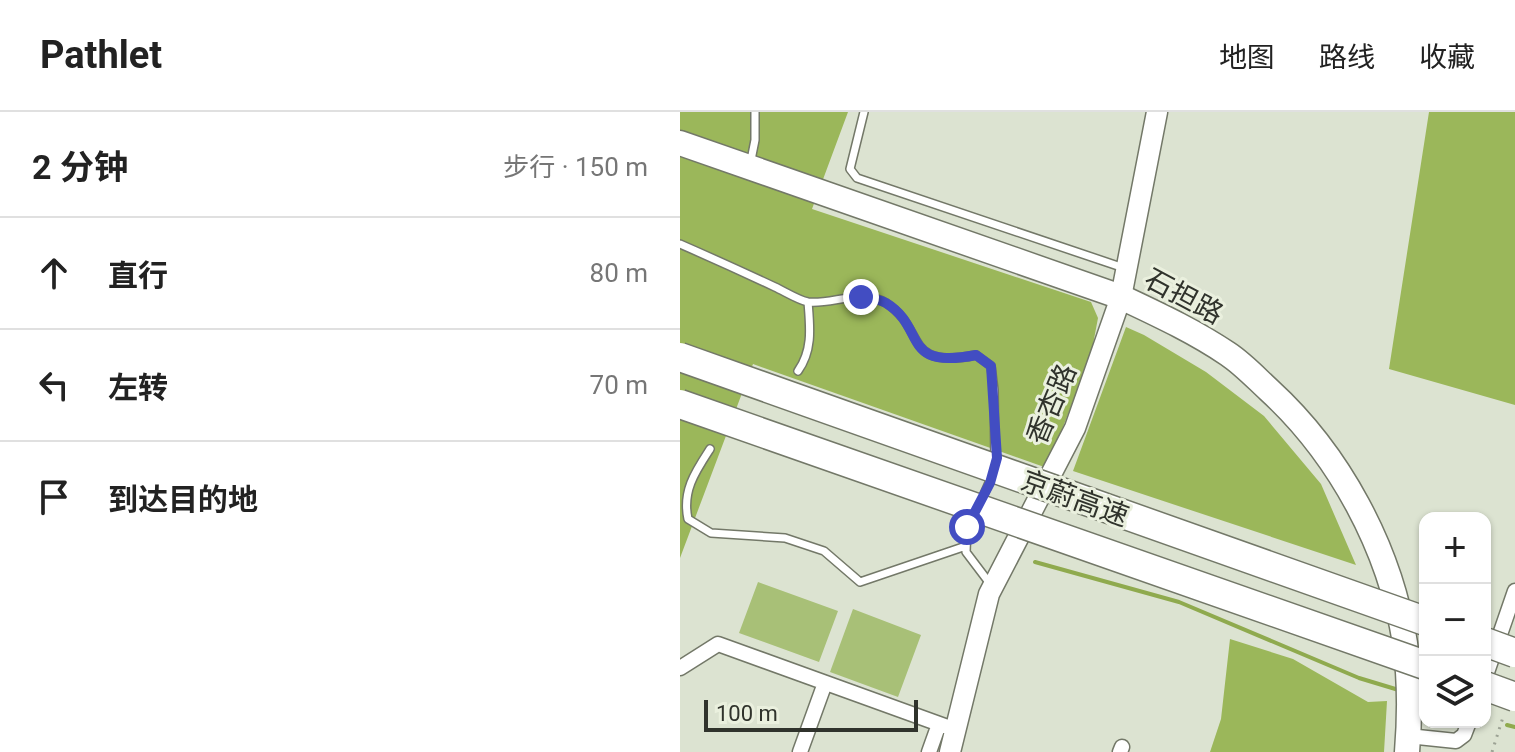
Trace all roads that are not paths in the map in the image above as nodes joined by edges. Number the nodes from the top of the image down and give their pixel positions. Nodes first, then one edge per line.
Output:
1 (755, 112) edge
2 (864, 112) edge
3 (1157, 112) edge
4 (680, 143) edge
5 (749, 167) junction
6 (680, 244) edge
7 (1126, 269) junction
8 (1121, 297) junction
9 (808, 302) junction
10 (680, 357) edge
11 (798, 371) dead end
12 (680, 404) edge
13 (710, 449) dead end
14 (966, 546) junction
15 (993, 586) junction
16 (1515, 591) edge
17 (1419, 619) edge
18 (1491, 644) edge
19 (1515, 653) edge
20 (1491, 661) edge
21 (1419, 663) edge
22 (680, 668) edge
23 (825, 683) junction
24 (1491, 688) edge
25 (1515, 697) edge
26 (947, 727) junction
27 (1467, 728) edge
28 (1408, 744) edge
29 (800, 752) edge
30 (929, 752) edge
31 (950, 752) edge

1 - 5 lane
2 - 7 lane
3 - 7 street, 香杏路
4 - 5 main road, 石担路
5 - 8 main road, 石担路
6 - 9 lane
7 - 8 street, 香杏路
8 - 15 street, 香杏路
8 - 28 main road, 石担路
9 - 11 lane
9 - 14 lane
10 - 17 highway, 京蔚高速, bridge
12 - 21 highway, 京蔚高速, bridge
13 - 14 lane
14 - 15 lane
15 - 26 street, 香杏路
16 - 20 street
18 - 19 highway, bridge
22 - 23 street
23 - 26 street
23 - 29 street
24 - 25 highway, bridge
26 - 30 street
26 - 31 street, 香杏路
27 - 28 street

